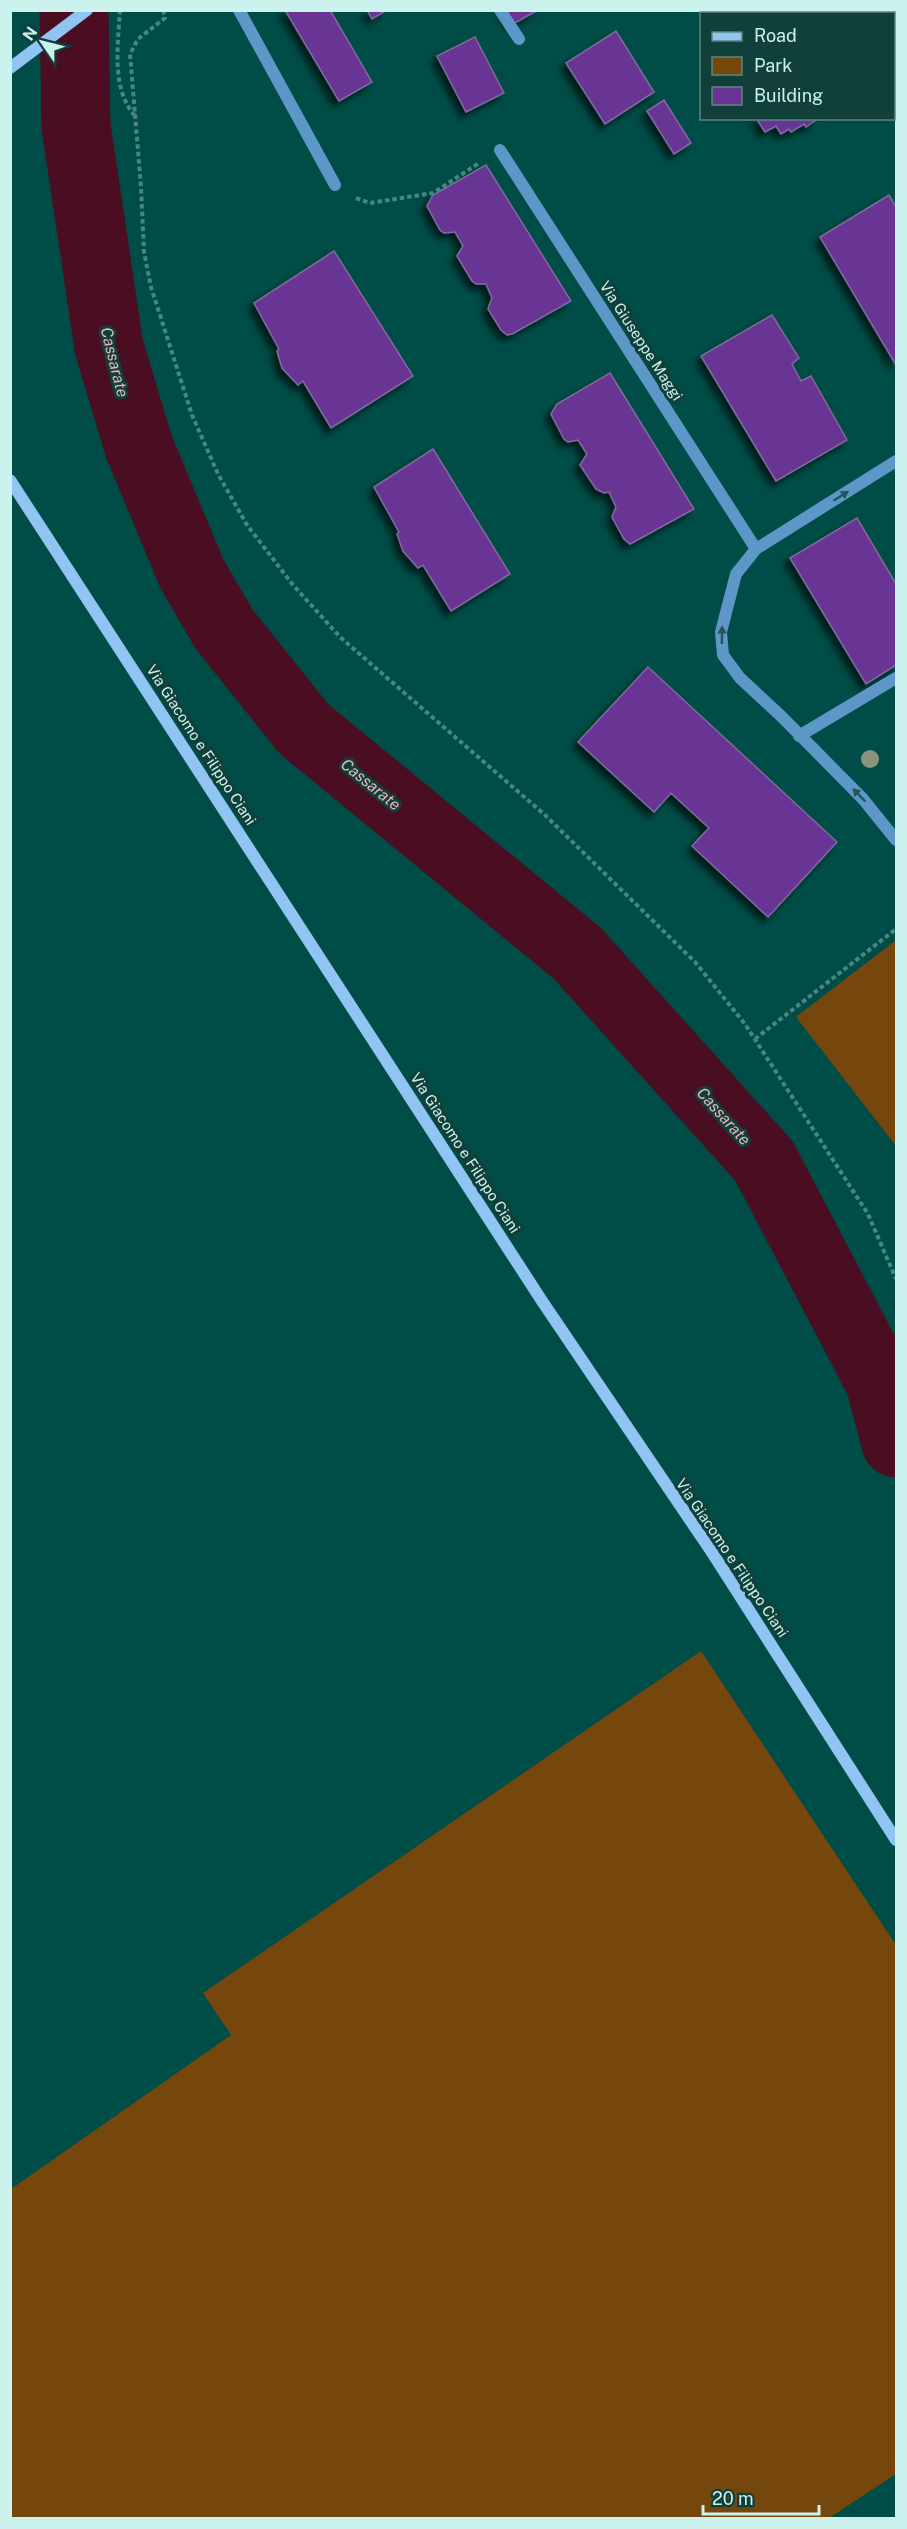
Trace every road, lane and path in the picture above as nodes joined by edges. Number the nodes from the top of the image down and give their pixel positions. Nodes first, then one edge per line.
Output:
1 (87, 10) edge
2 (120, 10) edge
3 (163, 10) edge
4 (239, 10) edge
5 (500, 10) edge
6 (519, 39) dead end
7 (10, 69) edge
8 (135, 116) junction
9 (500, 150) joint
10 (335, 185) joint
11 (897, 461) edge
12 (10, 480) edge
13 (756, 549) junction
14 (897, 678) edge
15 (799, 736) junction
16 (897, 840) edge
17 (897, 929) edge
18 (755, 1039) junction
19 (897, 1279) edge
20 (897, 1840) edge

1 - 7 main road
2 - 8 path
3 - 8 path
4 - 10 street
5 - 6 street
8 - 18 path
9 - 10 path
9 - 13 street, Via Giuseppe Maggi
13 -> 11 street
12 - 20 main road, Via Giacomo e Filippo Ciani
15 -> 13 street
14 - 15 street
16 -> 15 street
17 - 18 path
18 - 19 path

